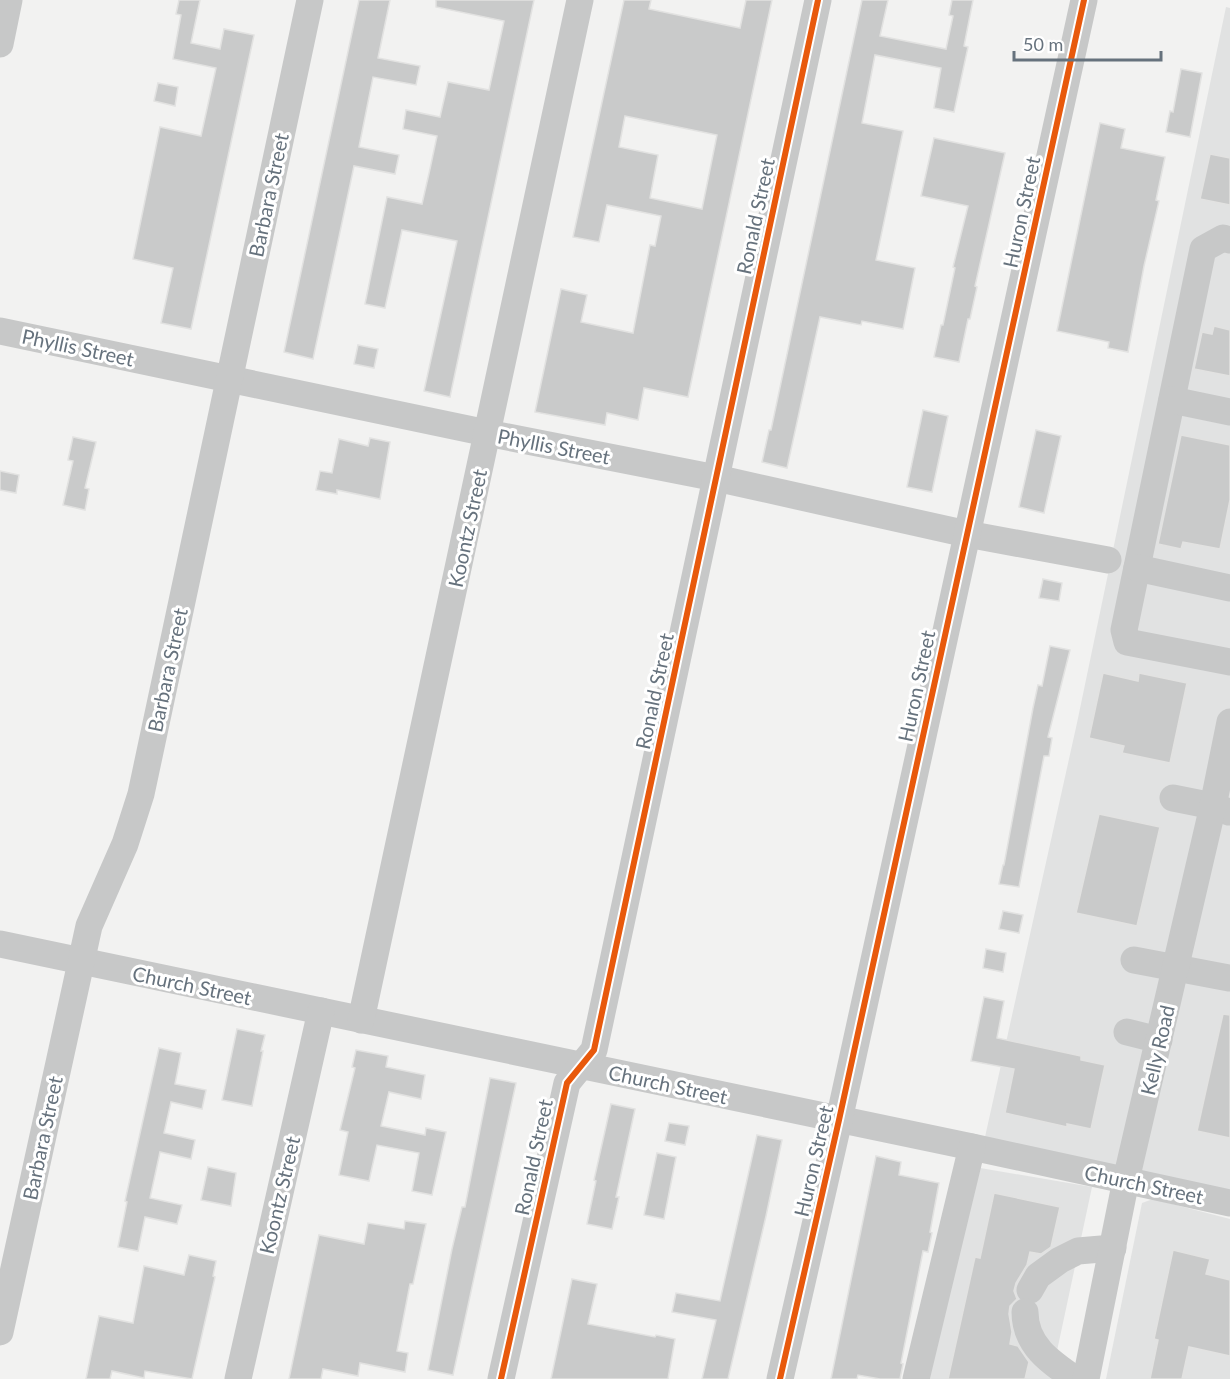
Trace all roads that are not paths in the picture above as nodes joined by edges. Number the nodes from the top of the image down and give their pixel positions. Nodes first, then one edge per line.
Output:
1 (9, 0) edge
2 (310, 0) edge
3 (580, 0) edge
4 (818, 0) edge
5 (1083, 0) edge
6 (0, 44) edge
7 (1230, 240) edge
8 (0, 331) edge
9 (229, 378) junction
10 (1172, 400) junction
11 (1230, 412) edge
12 (487, 433) junction
13 (716, 478) junction
14 (966, 534) junction
15 (1108, 560) dead end
16 (1137, 568) junction
17 (1230, 588) edge
18 (1230, 662) edge
19 (1230, 722) edge
20 (1173, 798) dead end
21 (1221, 809) edge
22 (0, 944) edge
23 (1134, 960) dead end
24 (81, 961) junction
25 (1175, 969) junction
26 (1230, 979) edge
27 (321, 1011) junction
28 (362, 1020) junction
29 (1127, 1032) dead end
30 (1159, 1040) junction
31 (581, 1066) junction
32 (839, 1120) junction
33 (972, 1147) junction
34 (1126, 1180) junction
35 (1230, 1203) edge
36 (1113, 1248) junction
37 (0, 1332) edge
38 (238, 1379) edge
39 (501, 1379) edge
40 (780, 1379) edge
41 (916, 1379) edge
42 (1075, 1379) edge
43 (1086, 1379) edge

1 - 6 street
2 - 9 street, Barbara Street
3 - 12 street, Koontz Street
4 - 13 street, Ronald Street
5 - 14 street, Huron Street
7 - 10 street
8 - 9 street, Phyllis Street
9 - 12 street, Phyllis Street
9 - 24 street, Barbara Street
10 - 11 street
10 - 16 street
12 - 13 street, Phyllis Street
12 - 28 street, Koontz Street
13 - 14 street, Phyllis Street
13 - 31 street, Ronald Street
14 - 15 street, Phyllis Street
14 - 32 street, Huron Street
16 - 17 street
16 - 18 street
19 - 21 street, Kelly Road
20 - 21 street
21 - 25 street, Kelly Road
22 - 24 street, Church Street
23 - 25 street
24 - 27 street, Church Street
24 - 37 street, Barbara Street
25 - 26 street
25 - 30 street, Kelly Road
27 - 28 street, Church Street
27 - 38 street, Koontz Street
28 - 31 street, Church Street
29 - 30 street
30 - 34 street, Kelly Road
31 - 32 street, Church Street
31 - 39 street, Ronald Street
32 - 33 street, Church Street
32 - 40 street, Huron Street
33 - 34 street, Church Street
33 - 41 street
34 - 35 street, Church Street
34 - 36 street, Kelly Road
36 - 42 street
36 - 43 street, Kelly Road

